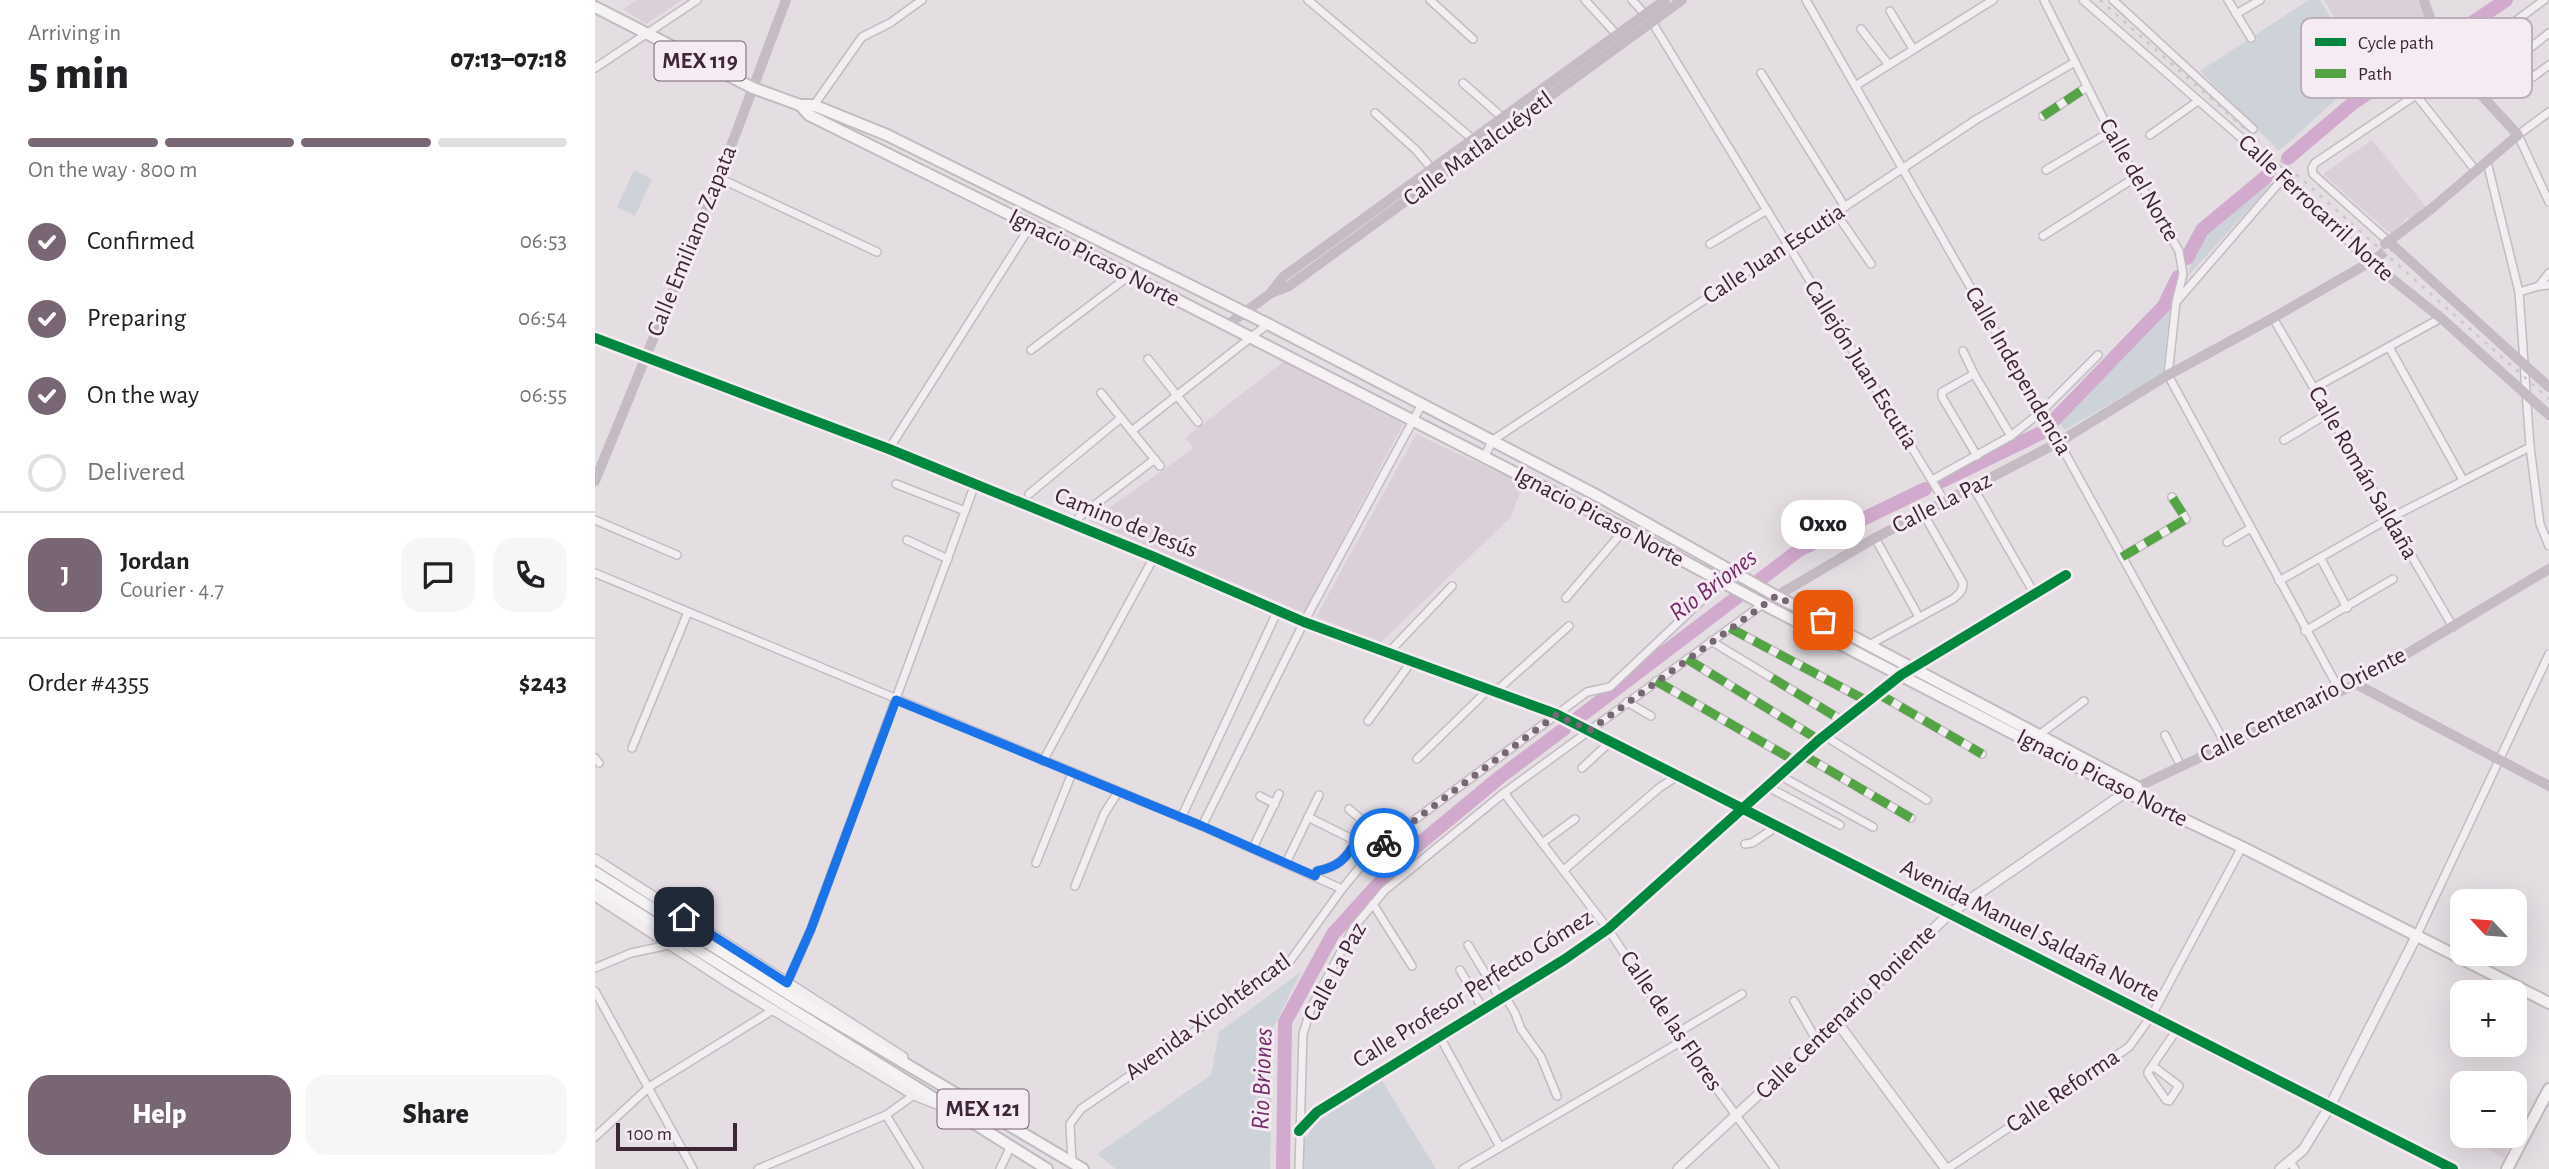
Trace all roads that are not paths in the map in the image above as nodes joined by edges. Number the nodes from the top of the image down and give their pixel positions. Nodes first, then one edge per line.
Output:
1 (697, 0) edge
2 (786, 0) edge
3 (922, 0) edge
4 (1308, 0) edge
5 (1430, 0) edge
6 (1585, 0) edge
7 (1632, 0) edge
8 (1665, 0) edge
9 (1682, 0) edge
10 (1805, 0) edge
11 (1993, 0) edge
12 (2044, 0) edge
13 (2083, 0) edge
14 (2113, 0) edge
15 (2228, 0) edge
16 (2260, 0) edge
17 (2544, 0) edge
18 (1979, 4) edge
19 (595, 7) edge
20 (1891, 11) dead end
21 (2236, 14) junction
22 (1649, 18) junction
23 (2520, 18) edge
24 (1861, 29) dead end
25 (646, 33) junction
26 (2549, 33) edge
27 (1617, 35) junction
28 (2251, 38) dead end
29 (1473, 39) dead end
30 (2532, 46) edge
31 (1913, 49) junction
32 (2075, 62) junction
33 (1889, 65) junction
34 (2549, 65) edge
35 (595, 68) edge
36 (1761, 73) dead end
37 (2532, 76) edge
38 (1463, 83) dead end
39 (1855, 86) junction
40 (2087, 87) junction
41 (753, 88) junction
42 (2412, 98) edge
43 (2418, 98) edge
44 (2484, 98) edge
45 (2199, 101) junction
46 (811, 110) junction
47 (2549, 112) edge
48 (1375, 113) dead end
49 (2043, 116) dead end
50 (1503, 118) junction
51 (2253, 129) dead end
52 (2110, 132) junction
53 (2150, 135) dead end
54 (2518, 135) junction
55 (1477, 143) junction
56 (2487, 162) junction
57 (1432, 169) junction
58 (1903, 169) junction
59 (2046, 170) dead end
60 (2476, 171) junction
61 (2285, 176) junction
62 (2136, 177) junction
63 (719, 178) junction
64 (2549, 202) edge
65 (1845, 207) junction
66 (1767, 210) junction
67 (1836, 213) junction
68 (1031, 225) junction
69 (2043, 236) dead end
70 (2390, 243) junction
71 (1710, 244) dead end
72 (1788, 245) junction
73 (877, 251) dead end
74 (2370, 260) junction
75 (1871, 264) dead end
76 (2549, 273) edge
77 (1129, 276) junction
78 (2539, 285) junction
79 (2549, 285) edge
80 (2519, 292) junction
81 (1271, 293) junction
82 (2176, 302) junction
83 (1244, 312) junction
84 (2273, 318) junction
85 (2441, 318) junction
86 (1268, 324) junction
87 (1226, 326) junction
88 (595, 338) edge
89 (1251, 338) junction
90 (2389, 347) junction
91 (1031, 350) dead end
92 (1963, 351) dead end
93 (2098, 355) dead end
94 (644, 358) junction
95 (1147, 359) dead end
96 (2523, 364) junction
97 (1973, 374) junction
98 (2168, 375) junction
99 (2549, 387) edge
100 (2314, 388) junction
101 (1101, 393) dead end
102 (2526, 393) junction
103 (1176, 395) junction
104 (1423, 404) junction
105 (2041, 412) junction
106 (2329, 413) junction
107 (2549, 415) edge
108 (1121, 418) junction
109 (1414, 421) junction
110 (1198, 422) dead end
111 (1133, 430) junction
112 (2011, 436) junction
113 (1493, 440) junction
114 (2284, 440) dead end
115 (2059, 442) junction
116 (2530, 447) junction
117 (889, 449) junction
118 (1977, 456) junction
119 (1484, 457) junction
120 (1932, 480) junction
121 (2463, 480) junction
122 (595, 481) edge
123 (896, 484) dead end
124 (975, 484) junction
125 (1973, 487) junction
126 (1029, 494) dead end
127 (2172, 497) dead end
128 (1945, 502) junction
129 (965, 511) junction
130 (1923, 513) junction
131 (1079, 517) dead end
132 (2390, 518) junction
133 (595, 520) edge
134 (2251, 528) junction
135 (1625, 529) junction
136 (1875, 538) junction
137 (907, 540) dead end
138 (2227, 542) dead end
139 (2549, 545) edge
140 (677, 555) dead end
141 (1154, 556) junction
142 (2122, 557) junction
143 (948, 559) junction
144 (2321, 559) junction
145 (2549, 569) edge
146 (595, 573) edge
147 (2066, 575) dead end
148 (2393, 579) dead end
149 (2279, 581) junction
150 (1726, 584) junction
151 (1453, 586) dead end
152 (2034, 593) junction
153 (1776, 596) junction
154 (1566, 598) dead end
155 (1763, 604) junction
156 (2347, 608) junction
157 (1278, 610) junction
158 (688, 612) junction
159 (1919, 617) junction
160 (1304, 622) junction
161 (1569, 626) dead end
162 (2453, 627) junction
163 (1730, 628) junction
164 (2305, 631) junction
165 (1711, 641) junction
166 (1869, 645) junction
167 (1389, 652) junction
168 (2549, 654) edge
169 (1687, 659) junction
170 (1412, 661) junction
171 (1912, 668) junction
172 (1901, 675) junction
173 (1656, 681) junction
174 (2356, 684) junction
175 (1491, 691) junction
176 (2340, 691) junction
177 (1877, 693) junction
178 (896, 700) junction
179 (1867, 701) junction
180 (2084, 701) dead end
181 (1627, 702) junction
182 (1556, 715) junction
183 (1651, 716) dead end
184 (1368, 721) dead end
185 (1843, 721) junction
186 (1590, 730) junction
187 (2039, 735) junction
188 (2165, 735) dead end
189 (1822, 738) junction
190 (1611, 741) junction
191 (2226, 745) junction
192 (632, 748) dead end
193 (1803, 754) junction
194 (1982, 754) dead end
195 (1417, 759) dead end
196 (1043, 761) junction
197 (1795, 761) junction
198 (2500, 762) junction
199 (2181, 766) junction
200 (1582, 768) dead end
201 (1072, 773) junction
202 (1779, 775) junction
203 (1677, 777) junction
204 (1766, 786) junction
205 (2549, 786) edge
206 (2137, 787) junction
207 (1118, 792) junction
208 (1504, 793) junction
209 (2126, 793) junction
210 (1279, 794) dead end
211 (1319, 795) dead end
212 (1260, 796) dead end
213 (1927, 800) dead end
214 (1275, 804) junction
215 (1349, 809) dead end
216 (1741, 809) junction
217 (1308, 817) junction
218 (1181, 818) junction
219 (1911, 818) dead end
220 (1575, 819) dead end
221 (1840, 825) dead end
222 (1202, 826) junction
223 (1776, 827) junction
224 (1873, 827) dead end
225 (1356, 841) junction
226 (1386, 841) junction
227 (1542, 843) junction
228 (1745, 844) dead end
229 (2242, 847) junction
230 (1253, 848) junction
231 (1374, 850) junction
232 (595, 859) edge
233 (1037, 863) dead end
234 (1286, 863) junction
235 (1565, 869) junction
236 (595, 872) edge
237 (1315, 876) junction
238 (595, 886) edge
239 (1075, 886) dead end
240 (1342, 888) junction
241 (595, 896) edge
242 (1373, 904) junction
243 (1949, 914) junction
244 (1608, 929) junction
245 (2416, 937) junction
246 (669, 945) junction
247 (1468, 945) dead end
248 (1412, 966) dead end
249 (595, 968) edge
250 (1460, 970) dead end
251 (787, 983) junction
252 (595, 991) edge
253 (1742, 994) dead end
254 (1502, 997) junction
255 (1794, 1001) dead end
256 (2549, 1003) edge
257 (1483, 1009) junction
258 (773, 1010) junction
259 (2153, 1015) junction
260 (1837, 1022) junction
261 (2178, 1028) junction
262 (1440, 1037) junction
263 (1679, 1037) junction
264 (1817, 1041) junction
265 (2153, 1066) junction
266 (649, 1087) junction
267 (948, 1088) junction
268 (2549, 1089) edge
269 (914, 1095) junction
270 (1557, 1096) dead end
271 (944, 1106) junction
272 (2330, 1106) junction
273 (886, 1115) junction
274 (1737, 1116) junction
275 (1299, 1131) junction
276 (595, 1137) edge
277 (1011, 1146) junction
278 (1500, 1147) junction
279 (1072, 1162) junction
280 (2292, 1166) edge
281 (1039, 1167) edge
282 (694, 1169) edge
283 (758, 1169) edge
284 (919, 1169) edge
285 (1000, 1169) edge
286 (1083, 1169) edge
287 (1299, 1169) edge
288 (1463, 1169) edge
289 (1678, 1169) edge
290 (1775, 1169) edge
291 (1946, 1169) edge
292 (2280, 1169) edge
293 (2453, 1169) edge
294 (2507, 1169) edge

1 - 25 street
2 - 41 main road, Calle Emiliano Zapata / MEX 119
3 - 46 street
4 - 55 street
5 - 29 street
6 - 27 street
7 - 22 street, Callejón Juan Escutia
8 - 22 main road, Calle Matlalcuéyetl
9 - 22 main road, Calle Matlalcuéyetl
10 - 39 street, Calle Independencia
11 - 18 street
12 - 32 street, Calle del Norte
13 - 45 street, Calle Ferrocarril Norte
14 - 51 street
15 - 21 street
16 - 21 street
17 - 23 street
18 - 31 street
19 - 25 main road, MEX 119
20 - 31 street
21 - 28 street
22 - 27 main road, Calle Matlalcuéyetl
22 - 55 main road, Calle Matlalcuéyetl
22 - 66 street, Callejón Juan Escutia
24 - 33 street
25 - 35 street
25 - 41 main road, MEX 119
26 - 30 street
27 - 50 main road, Calle Matlalcuéyetl
31 - 33 street
32 - 40 street, Calle del Norte
32 - 58 street, Calle Juan Escutia
33 - 39 street
34 - 37 street
36 - 65 street
38 - 50 street
39 - 58 street, Calle Independencia
40 - 49 street
40 - 52 street, Calle del Norte
41 - 46 main road, Ignacio Picaso Norte / MEX 119
41 - 63 main road, Calle Emiliano Zapata
42 - 70 street
43 - 60 street
44 - 54 main road
45 - 53 street
45 - 61 street, Calle Ferrocarril Norte
46 - 68 main road, Ignacio Picaso Norte
46 - 83 main road, Ignacio Picaso Norte
47 - 54 street
48 - 57 street
50 - 55 main road, Calle Matlalcuéyetl
52 - 59 street
52 - 62 street, Calle del Norte
54 - 56 main road
54 - 64 street
55 - 57 main road, Calle Matlalcuéyetl
55 - 81 main road, Calle Matlalcuéyetl
56 - 60 main road
56 - 80 street
57 - 81 main road, Calle Matlalcuéyetl
58 - 65 street, Calle Juan Escutia
58 - 105 street, Calle Independencia
60 - 70 main road
61 - 74 street, Calle Ferrocarril Norte
61 - 82 street
62 - 69 street
62 - 82 street, Calle del Norte
63 - 73 street
63 - 94 main road, Calle Emiliano Zapata
65 - 67 street, Calle Juan Escutia
66 - 71 street
66 - 72 street, Callejón Juan Escutia
67 - 72 street, Calle Juan Escutia
67 - 75 street
68 - 77 main road, Ignacio Picaso Norte
68 - 117 street
70 - 96 main road
72 - 113 street, Calle Juan Escutia
72 - 120 street, Callejón Juan Escutia
74 - 84 main road, Calle La Paz
74 - 85 main road, Calle Ferrocarril Norte
76 - 78 street
77 - 87 main road, Ignacio Picaso Norte
77 - 91 street
78 - 79 street
78 - 80 street
80 - 96 street
81 - 83 main road, Calle Matlalcuéyetl
82 - 98 street, Calle del Norte
83 - 86 main road, Ignacio Picaso Norte
83 - 87 main road, Calle Matlalcuéyetl
84 - 98 main road, Calle La Paz
84 - 100 street, Calle Román Saldaña
85 - 90 street
85 - 102 main road, Calle Ferrocarril Norte
86 - 89 street
86 - 104 main road, Ignacio Picaso Norte
87 - 89 main road, Ignacio Picaso Norte
88 - 94 street, Camino de Jesús
89 - 103 street
89 - 109 main road, Ignacio Picaso Norte
90 - 100 street
90 - 121 street
92 - 97 street
93 - 105 street, Calle La Paz
94 - 117 street, Camino de Jesús
94 - 122 main road, Calle Emiliano Zapata
95 - 103 street
96 - 99 main road
96 - 102 street
97 - 112 street
97 - 118 street
98 - 115 main road, Calle La Paz
98 - 134 street
100 - 106 street, Calle Román Saldaña
101 - 108 street
102 - 107 main road, Calle Ferrocarril Norte
102 - 116 street
103 - 110 street
103 - 111 street
104 - 109 street
104 - 113 main road, Ignacio Picaso Norte
105 - 112 street, Calle La Paz
105 - 115 street, Calle Independencia
106 - 114 street
106 - 132 street, Calle Román Saldaña
108 - 111 street
108 - 126 street
109 - 119 main road, Ignacio Picaso Norte
109 - 160 street
111 - 131 street
112 - 118 street, Calle La Paz
113 - 119 street, Calle Juan Escutia
113 - 153 main road, Ignacio Picaso Norte
115 - 125 main road, Calle La Paz
115 - 142 street, Calle Independencia
116 - 121 street
116 - 139 street
117 - 124 street, Camino de Jesús
118 - 120 street, Calle La Paz
119 - 135 main road, Ignacio Picaso Norte
120 - 128 street, Callejón Juan Escutia
121 - 132 street
123 - 129 street
124 - 129 street
124 - 141 street, Camino de Jesús
125 - 128 main road, Calle La Paz
125 - 152 street
127 - 142 street
128 - 130 main road, Calle La Paz
129 - 143 street
130 - 136 main road, Calle La Paz
130 - 159 street
132 - 144 street
132 - 162 street, Calle Román Saldaña
133 - 140 street
134 - 138 street
134 - 149 street
135 - 150 main road, Ignacio Picaso Norte
135 - 154 street
136 - 153 main road, Calle La Paz
136 - 159 street
137 - 143 street
141 - 157 street, Camino de Jesús
141 - 196 street
142 - 191 street, Calle Independencia
143 - 178 street
144 - 149 street
144 - 156 street
145 - 162 main road, Calle Centenario Oriente
146 - 158 street
147 - 152 street, Calle Profesor Perfecto Gómez
148 - 156 street
149 - 164 street
150 - 155 main road, Ignacio Picaso Norte
150 - 182 street, Avenida Xicohténcatl
151 - 167 street
152 - 171 street, Calle Profesor Perfecto Gómez
153 - 155 main road, Calle La Paz
153 - 166 main road, Ignacio Picaso Norte
155 - 163 street, Calle La Paz
155 - 172 main road, Ignacio Picaso Norte
156 - 164 street
157 - 160 street, Camino de Jesús
157 - 218 street
158 - 178 street
158 - 192 street
159 - 166 street
160 - 167 street, Camino de Jesús
160 - 222 street
161 - 175 street
162 - 174 main road, Calle Centenario Oriente
163 - 165 street, Calle La Paz
163 - 179 street
164 - 176 street
165 - 169 street, Calle La Paz
165 - 185 street
166 - 171 main road, Ignacio Picaso Norte
167 - 170 street, Camino de Jesús
168 - 198 street
169 - 173 street, Calle La Paz
169 - 189 street
170 - 175 street, Camino de Jesús
170 - 184 street
171 - 172 street, Calle Profesor Perfecto Gómez
171 - 187 main road, Ignacio Picaso Norte
172 - 177 street, Calle Profesor Perfecto Gómez
172 - 209 main road, Ignacio Picaso Norte
173 - 181 street, Calle La Paz
173 - 197 street
174 - 176 main road, Calle Centenario Oriente
174 - 198 main road
175 - 182 street, Camino de Jesús
175 - 195 street
176 - 191 main road, Calle Centenario Oriente
177 - 179 street, Calle Profesor Perfecto Gómez
177 - 194 street
178 - 196 street
178 - 251 street
179 - 185 street, Calle Profesor Perfecto Gómez
180 - 187 street
181 - 183 street
181 - 186 street, Calle La Paz
182 - 186 street, Camino de Jesús
182 - 226 street, Avenida Xicohténcatl
185 - 189 street, Calle Profesor Perfecto Gómez
186 - 190 street, Avenida Manuel Saldaña Norte
186 - 208 street, Calle La Paz
187 - 206 main road, Ignacio Picaso Norte
188 - 199 street
189 - 193 street, Calle Profesor Perfecto Gómez
189 - 213 street
190 - 200 street
190 - 203 street, Avenida Manuel Saldaña Norte
191 - 199 main road, Calle Centenario Oriente
193 - 197 street, Calle Profesor Perfecto Gómez
193 - 219 street
196 - 201 street
197 - 202 street, Calle Profesor Perfecto Gómez
198 - 205 main road
198 - 245 street
199 - 206 main road, Calle Centenario Oriente
201 - 207 street
201 - 233 street
202 - 204 street, Calle Profesor Perfecto Gómez
202 - 224 street
203 - 216 street, Avenida Manuel Saldaña Norte
203 - 235 street
204 - 216 street, Calle Profesor Perfecto Gómez
204 - 221 street
206 - 209 main road, Calle Centenario Oriente
207 - 218 street
207 - 239 street
208 - 227 street, Calle de las Flores
208 - 242 street, Calle La Paz
209 - 229 main road, Ignacio Picaso Norte
209 - 243 street, Calle Centenario Poniente
210 - 214 street
211 - 217 street
212 - 214 street
214 - 230 street
215 - 226 street
216 - 223 street, Avenida Manuel Saldaña Norte
216 - 244 street, Calle Profesor Perfecto Gómez
217 - 225 street
217 - 234 street
218 - 222 street
220 - 227 street
222 - 230 street
223 - 228 street
223 - 243 street, Avenida Manuel Saldaña Norte
225 - 231 street
225 - 237 street
226 - 231 street, Avenida Xicohténcatl
227 - 235 street, Calle de las Flores
229 - 245 main road, Ignacio Picaso Norte
229 - 259 street, Calle Reforma
230 - 234 street
231 - 240 street, Avenida Xicohténcatl
232 - 251 street
234 - 237 street
235 - 244 street, Calle de las Flores
236 - 267 main road, MEX 121
237 - 240 street
238 - 271 main road, MEX 121
240 - 279 street, Avenida Xicohténcatl
241 - 246 street
242 - 248 street
242 - 275 street, Calle La Paz
243 - 259 street, Avenida Manuel Saldaña Norte
243 - 260 street, Calle Centenario Poniente
244 - 254 street, Calle Profesor Perfecto Gómez
244 - 263 street, Calle de las Flores
245 - 256 main road, Ignacio Picaso Norte
245 - 272 street
246 - 249 street
246 - 258 street
247 - 254 street
250 - 257 street
251 - 267 street
252 - 266 street
253 - 263 street
254 - 257 street, Calle Profesor Perfecto Gómez
254 - 270 street
255 - 264 street
257 - 262 street, Calle Profesor Perfecto Gómez
258 - 266 street
258 - 269 street
259 - 261 street, Avenida Manuel Saldaña Norte
259 - 291 street, Calle Reforma
260 - 264 street, Calle Centenario Poniente
260 - 291 street
261 - 265 street
261 - 272 street, Avenida Manuel Saldaña Norte
262 - 275 street, Calle Profesor Perfecto Gómez
262 - 278 street
263 - 274 street, Calle de las Flores
263 - 278 street
264 - 274 street, Calle Centenario Poniente
265 - 265 street
266 - 276 street
266 - 282 street
267 - 279 main road, MEX 121
268 - 294 main road
269 - 271 street
269 - 273 street
271 - 277 main road, MEX 121
272 - 280 street
272 - 293 street, Avenida Manuel Saldaña Norte
273 - 283 street
273 - 284 street
274 - 289 street, Calle Centenario Poniente
274 - 290 street, Calle de las Flores
275 - 287 street, Calle La Paz
277 - 281 main road, MEX 121
277 - 285 street
278 - 288 street
279 - 286 main road, MEX 121
280 - 292 street

